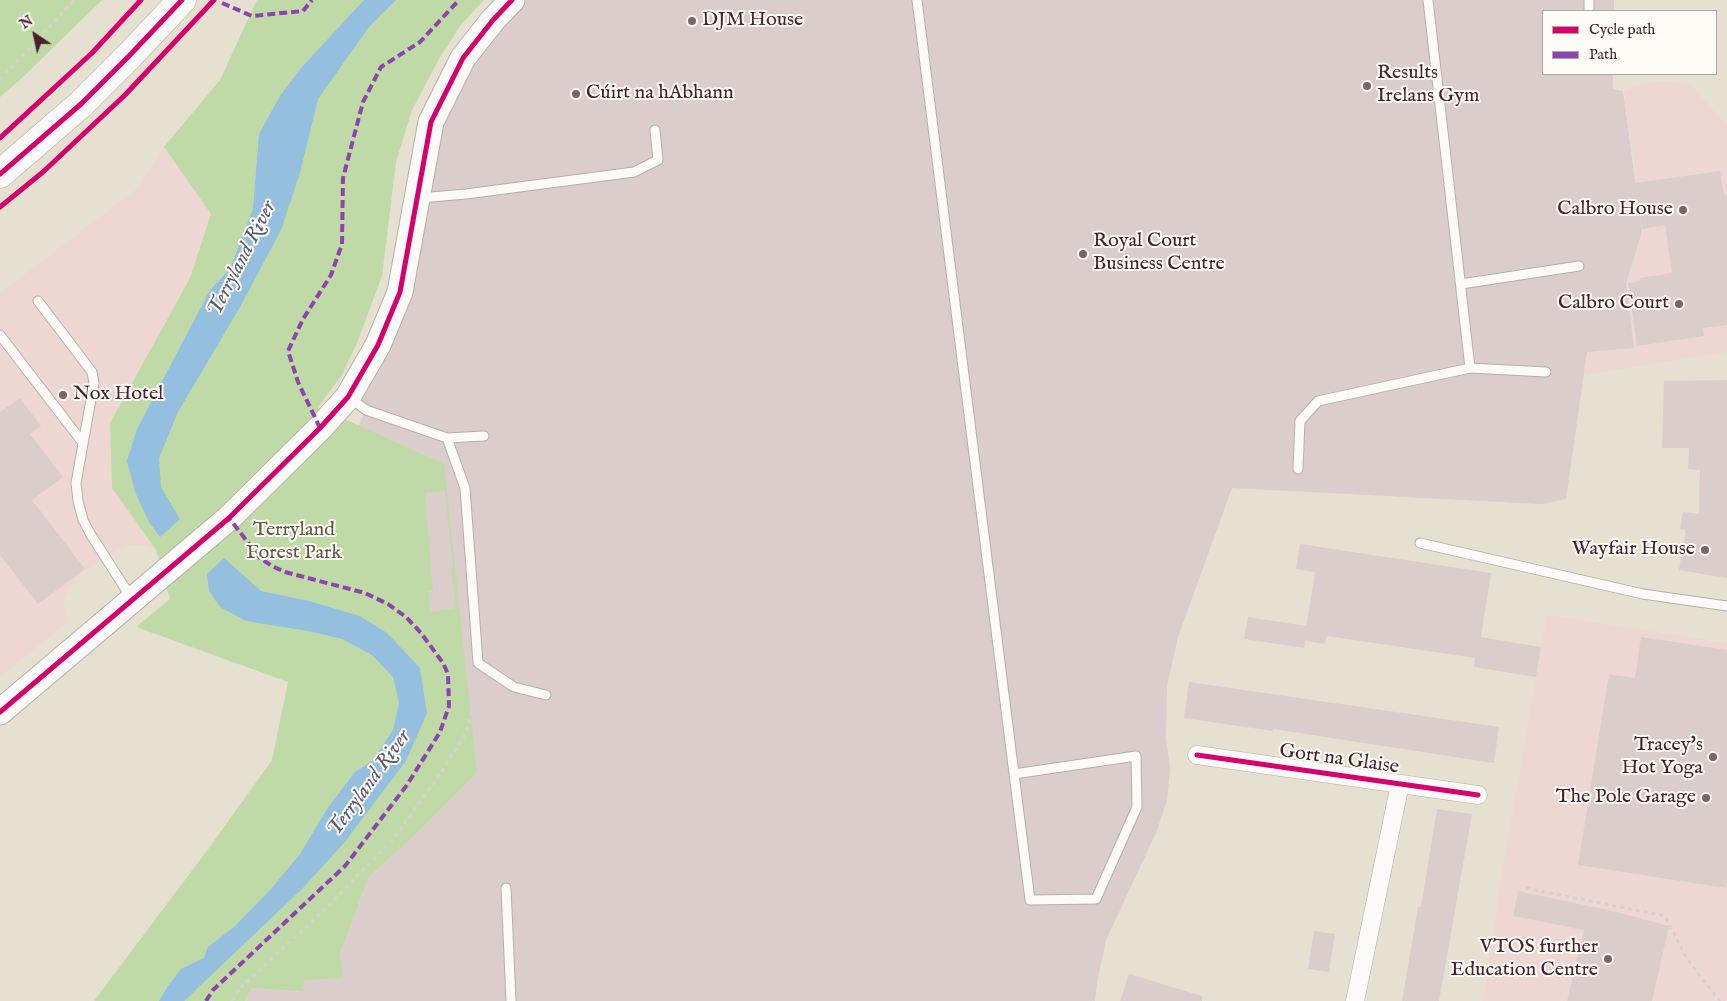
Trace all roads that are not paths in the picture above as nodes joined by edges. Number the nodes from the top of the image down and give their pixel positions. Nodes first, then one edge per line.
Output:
1 (182, 0) edge
2 (512, 0) edge
3 (917, 0) edge
4 (1428, 0) edge
5 (655, 130) dead end
6 (0, 174) edge
7 (416, 198) junction
8 (1579, 266) dead end
9 (1461, 284) junction
10 (38, 301) dead end
11 (0, 335) edge
12 (1470, 368) junction
13 (1546, 372) dead end
14 (348, 397) junction
15 (484, 436) dead end
16 (447, 438) junction
17 (83, 443) junction
18 (1298, 469) dead end
19 (1420, 543) dead end
20 (132, 600) junction
21 (1727, 606) edge
22 (546, 695) dead end
23 (0, 712) edge
24 (1197, 755) dead end
25 (1014, 774) junction
26 (1400, 784) junction
27 (1478, 795) dead end
28 (506, 888) dead end
29 (511, 1001) edge
30 (1355, 1001) edge

1 - 6 highway
2 - 7 street
3 - 25 lane
4 - 9 lane
5 - 7 lane
7 - 14 street
8 - 9 lane
9 - 12 lane
10 - 17 lane
11 - 17 lane
12 - 13 lane
12 - 18 lane
14 - 16 lane
14 - 20 street
15 - 16 lane
16 - 22 lane
17 - 20 lane
19 - 21 lane
20 - 23 street
24 - 26 street, Gort na Glaise
25 - 25 lane
26 - 27 street, Gort na Glaise
26 - 30 street, Gort na Glaise
28 - 29 lane

